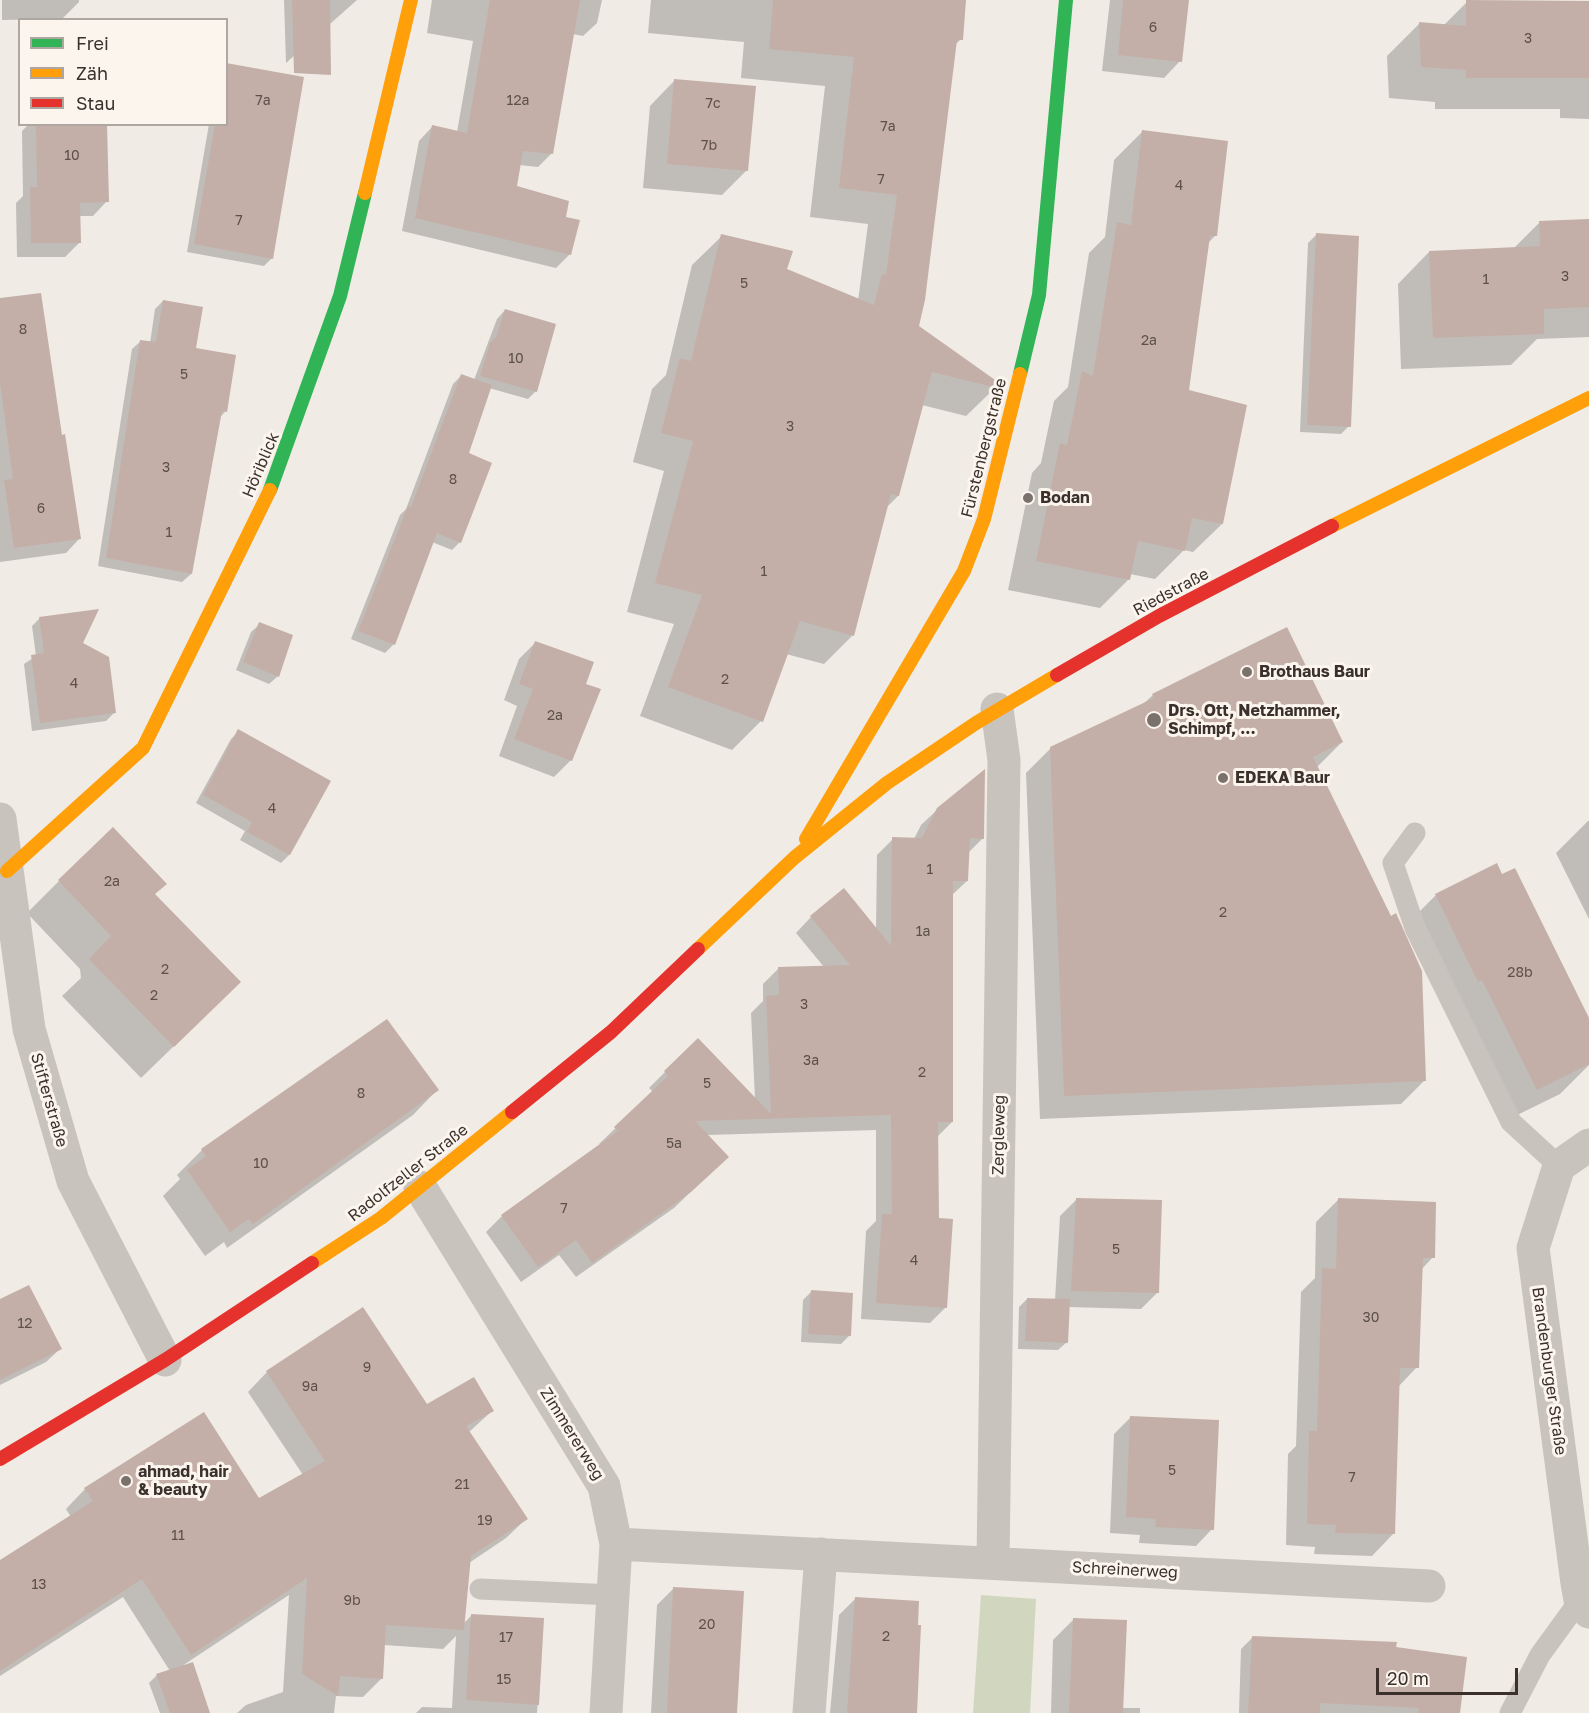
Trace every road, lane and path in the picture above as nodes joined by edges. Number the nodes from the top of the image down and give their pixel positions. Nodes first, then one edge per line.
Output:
1 (411, 0) edge
2 (1066, 0) edge
3 (1589, 398) edge
4 (998, 709) junction
5 (0, 819) edge
6 (1415, 833) dead end
7 (794, 858) junction
8 (7, 870) junction
9 (1589, 1145) edge
10 (1559, 1166) junction
11 (420, 1187) junction
12 (165, 1360) junction
13 (0, 1459) edge
14 (616, 1544) junction
15 (821, 1554) junction
16 (993, 1563) junction
17 (1429, 1586) dead end
18 (480, 1589) dead end
19 (613, 1595) junction
20 (1585, 1606) edge
21 (606, 1713) edge
22 (809, 1713) edge
23 (1510, 1713) edge

1 - 8 main road, Höriblick
2 - 7 main road, Fürstenbergstraße
3 - 4 main road, Riedstraße
4 - 7 main road, Riedstraße
4 - 16 street, Zergleweg
5 - 8 street, Stifterstraße
6 - 10 lane
7 - 11 main road, Radolfzeller Straße
8 - 12 street, Stifterstraße
9 - 10 street
10 - 20 street, Brandenburger Straße
11 - 12 main road, Radolfzeller Straße
11 - 14 street, Zimmererweg
12 - 13 main road, Radolfzeller Straße
14 - 15 street, Schreinerweg
14 - 19 street, Zimmererweg
15 - 16 street, Schreinerweg
15 - 22 street
16 - 17 street, Schreinerweg
18 - 19 lane
19 - 21 street, Zimmererweg
20 - 23 lane

